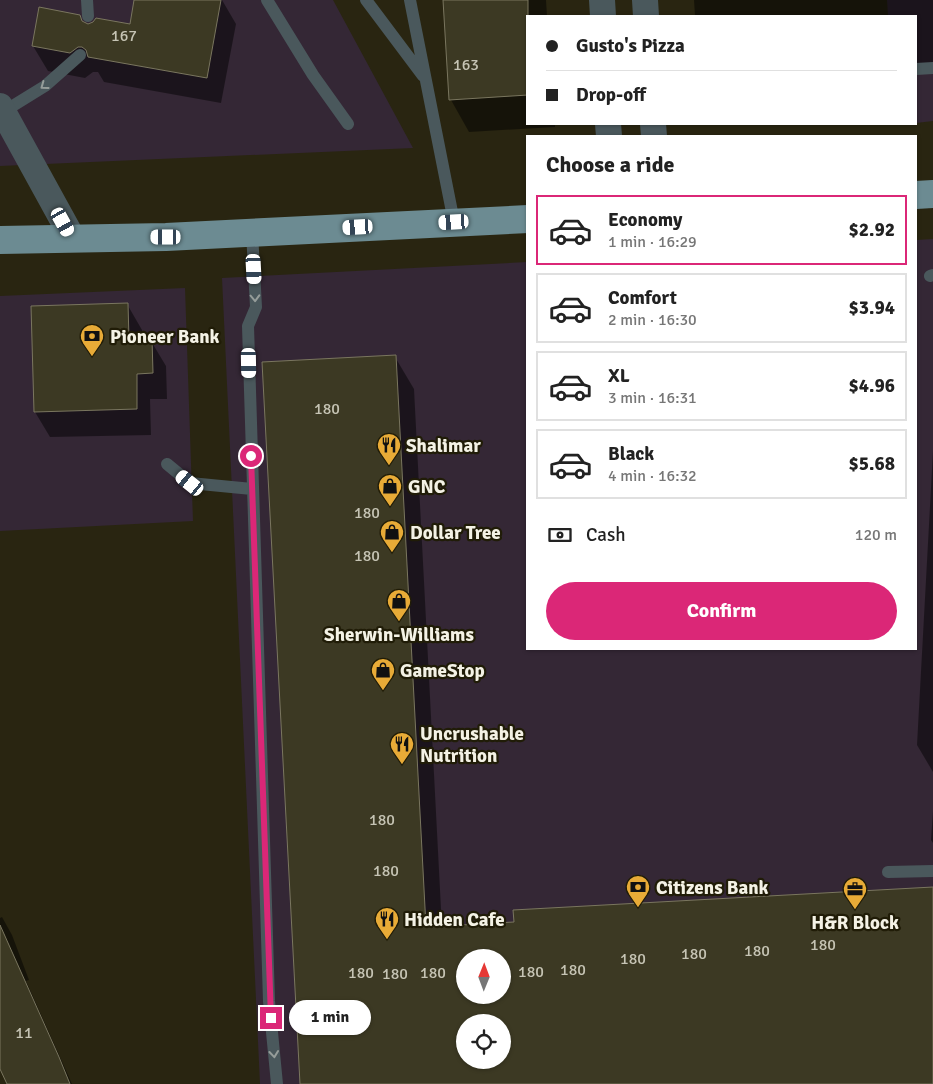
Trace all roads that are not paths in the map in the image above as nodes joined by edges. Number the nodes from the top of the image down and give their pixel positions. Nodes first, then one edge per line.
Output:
1 (87, 0) edge
2 (267, 0) edge
3 (366, 0) edge
4 (410, 0) edge
5 (602, 0) edge
6 (645, 0) edge
7 (603, 15) edge
8 (646, 15) edge
9 (88, 16) dead end
10 (80, 55) dead end
11 (933, 68) edge
12 (917, 69) edge
13 (424, 78) junction
14 (1, 109) edge
15 (348, 124) dead end
16 (933, 194) edge
17 (917, 195) edge
18 (526, 219) edge
19 (454, 222) junction
20 (252, 232) junction
21 (72, 237) junction
22 (0, 240) edge
23 (166, 464) dead end
24 (252, 489) junction
25 (933, 871) edge
26 (888, 872) dead end
27 (277, 1084) edge

1 - 9 lane
2 - 15 lane
3 - 13 lane
4 - 13 lane
5 - 7 street
6 - 8 street
10 -> 14 lane
11 - 12 lane
13 - 19 lane
14 - 21 street
16 - 17 main road
18 - 19 main road
19 - 20 main road
20 - 21 main road
20 -> 24 lane
21 - 22 main road
23 - 24 lane
24 -> 27 lane
25 - 26 lane

